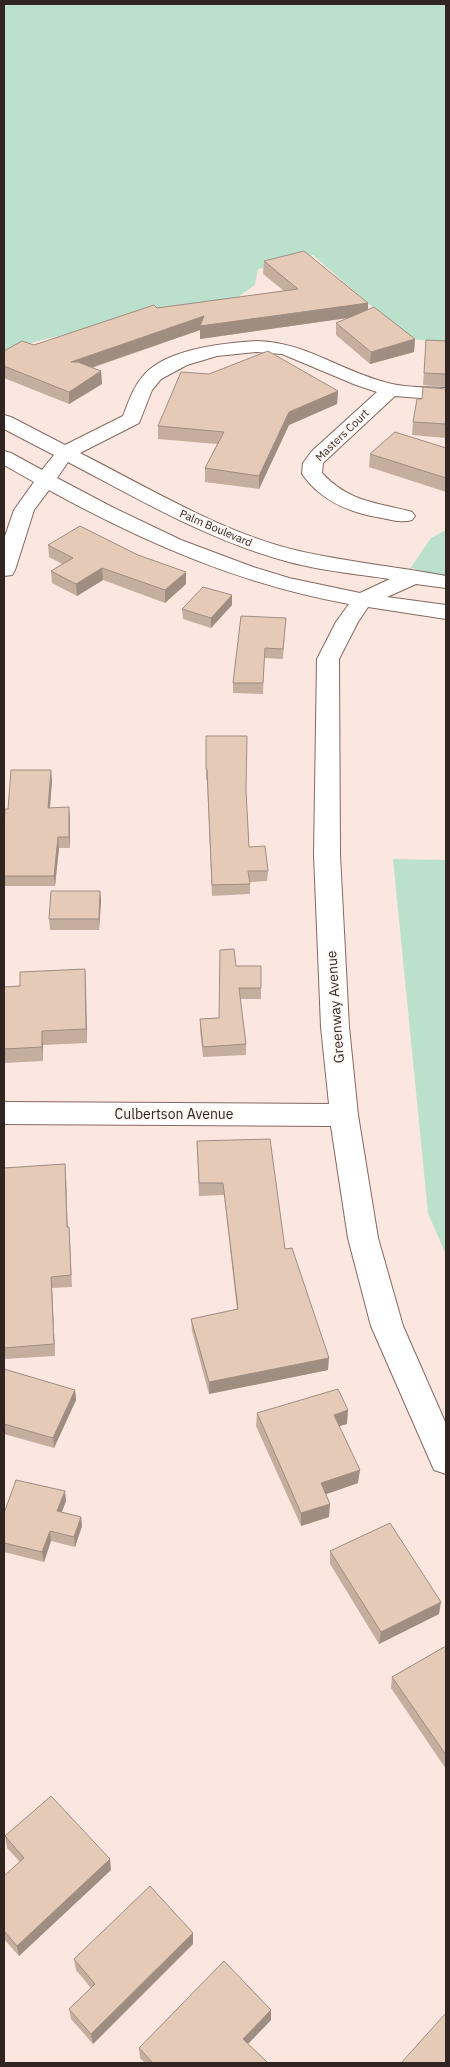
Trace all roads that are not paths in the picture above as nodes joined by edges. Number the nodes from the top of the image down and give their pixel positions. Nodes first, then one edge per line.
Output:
1 (390, 390) junction
2 (446, 394) edge
3 (5, 423) edge
4 (66, 453) junction
5 (4, 457) edge
6 (45, 480) junction
7 (405, 516) dead end
8 (4, 570) edge
9 (411, 578) junction
10 (446, 582) edge
11 (362, 600) junction
12 (446, 612) edge
13 (4, 1114) edge
14 (344, 1116) junction
15 (446, 1460) edge

1 - 2 street
1 - 4 street
1 - 7 street, Masters Court
3 - 4 street, Palm Boulevard
4 - 6 street
4 - 9 street, Palm Boulevard
5 - 6 street
6 - 8 street
6 - 11 street
9 - 10 street, Palm Boulevard
9 - 11 street
11 - 12 street
11 - 14 street, Greenway Avenue
13 - 14 street, Culbertson Avenue
14 - 15 street, Greenway Avenue

